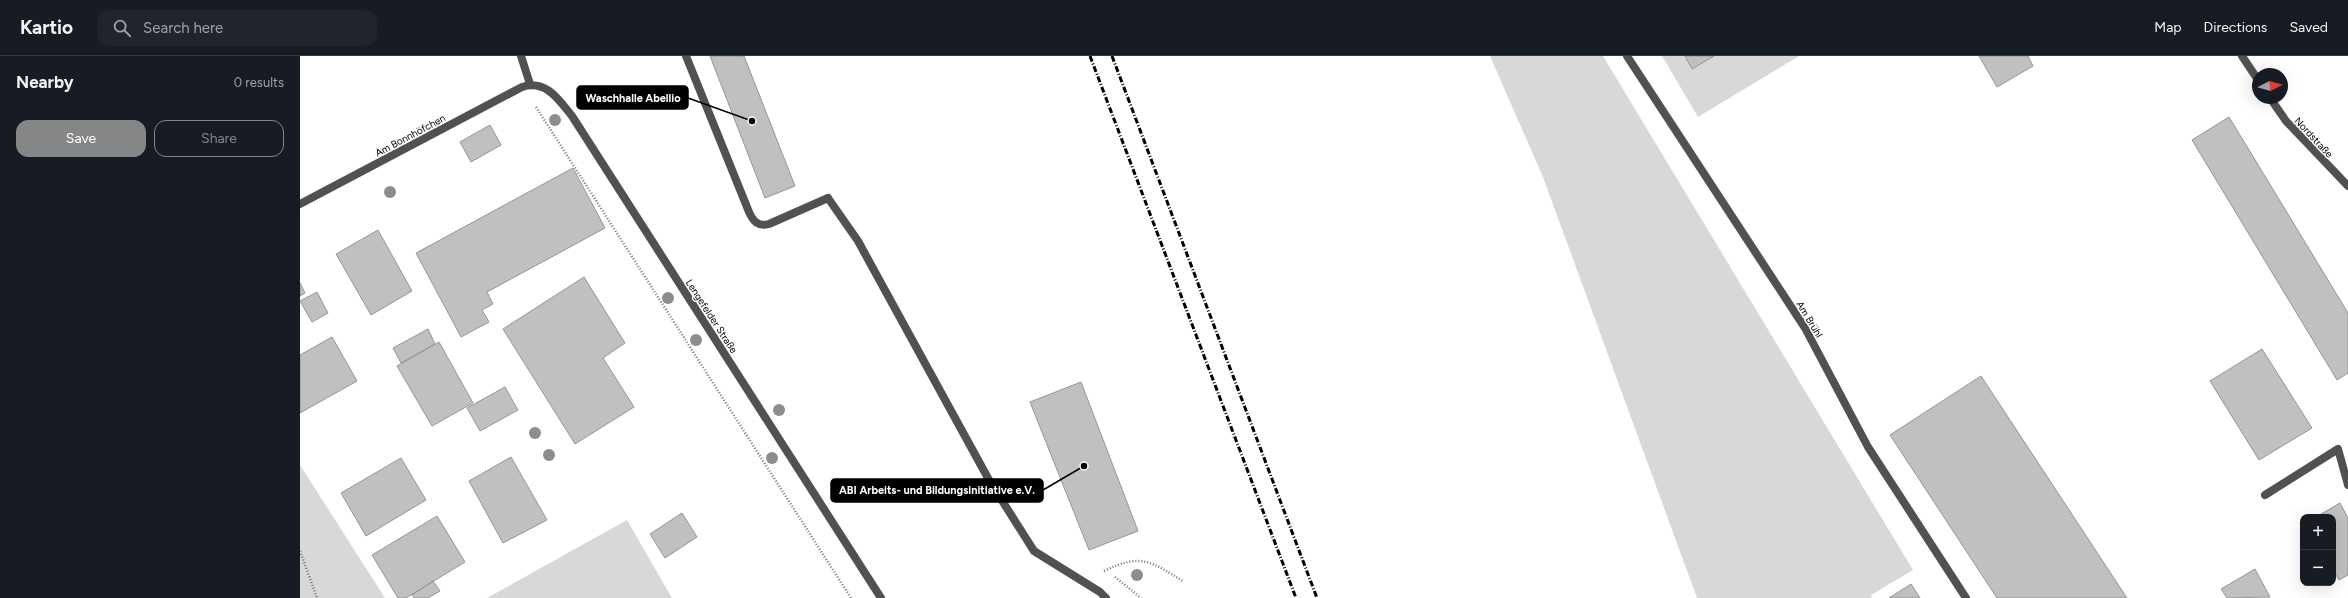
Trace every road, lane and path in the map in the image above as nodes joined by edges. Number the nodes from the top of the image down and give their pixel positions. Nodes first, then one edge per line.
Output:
1 (521, 56) edge
2 (686, 56) edge
3 (1627, 56) edge
4 (2242, 56) edge
5 (2252, 71) edge
6 (530, 84) junction
7 (2274, 104) edge
8 (534, 105) dead end
9 (2348, 186) edge
10 (300, 204) edge
11 (2348, 485) edge
12 (2265, 495) dead end
13 (300, 551) edge
14 (1104, 572) dead end
15 (1184, 582) dead end
16 (317, 598) edge
17 (851, 598) edge
18 (881, 598) edge
19 (1106, 598) edge
20 (1966, 598) edge

1 - 6 street
2 - 19 street
3 - 20 street, Am Brühl
4 - 5 street
6 - 10 street, Am Bonnhöfchen
6 - 18 street, Lengefelder Straße
7 - 9 street, Nordstraße
8 - 17 path
11 - 12 street
13 - 16 path
14 - 15 path

